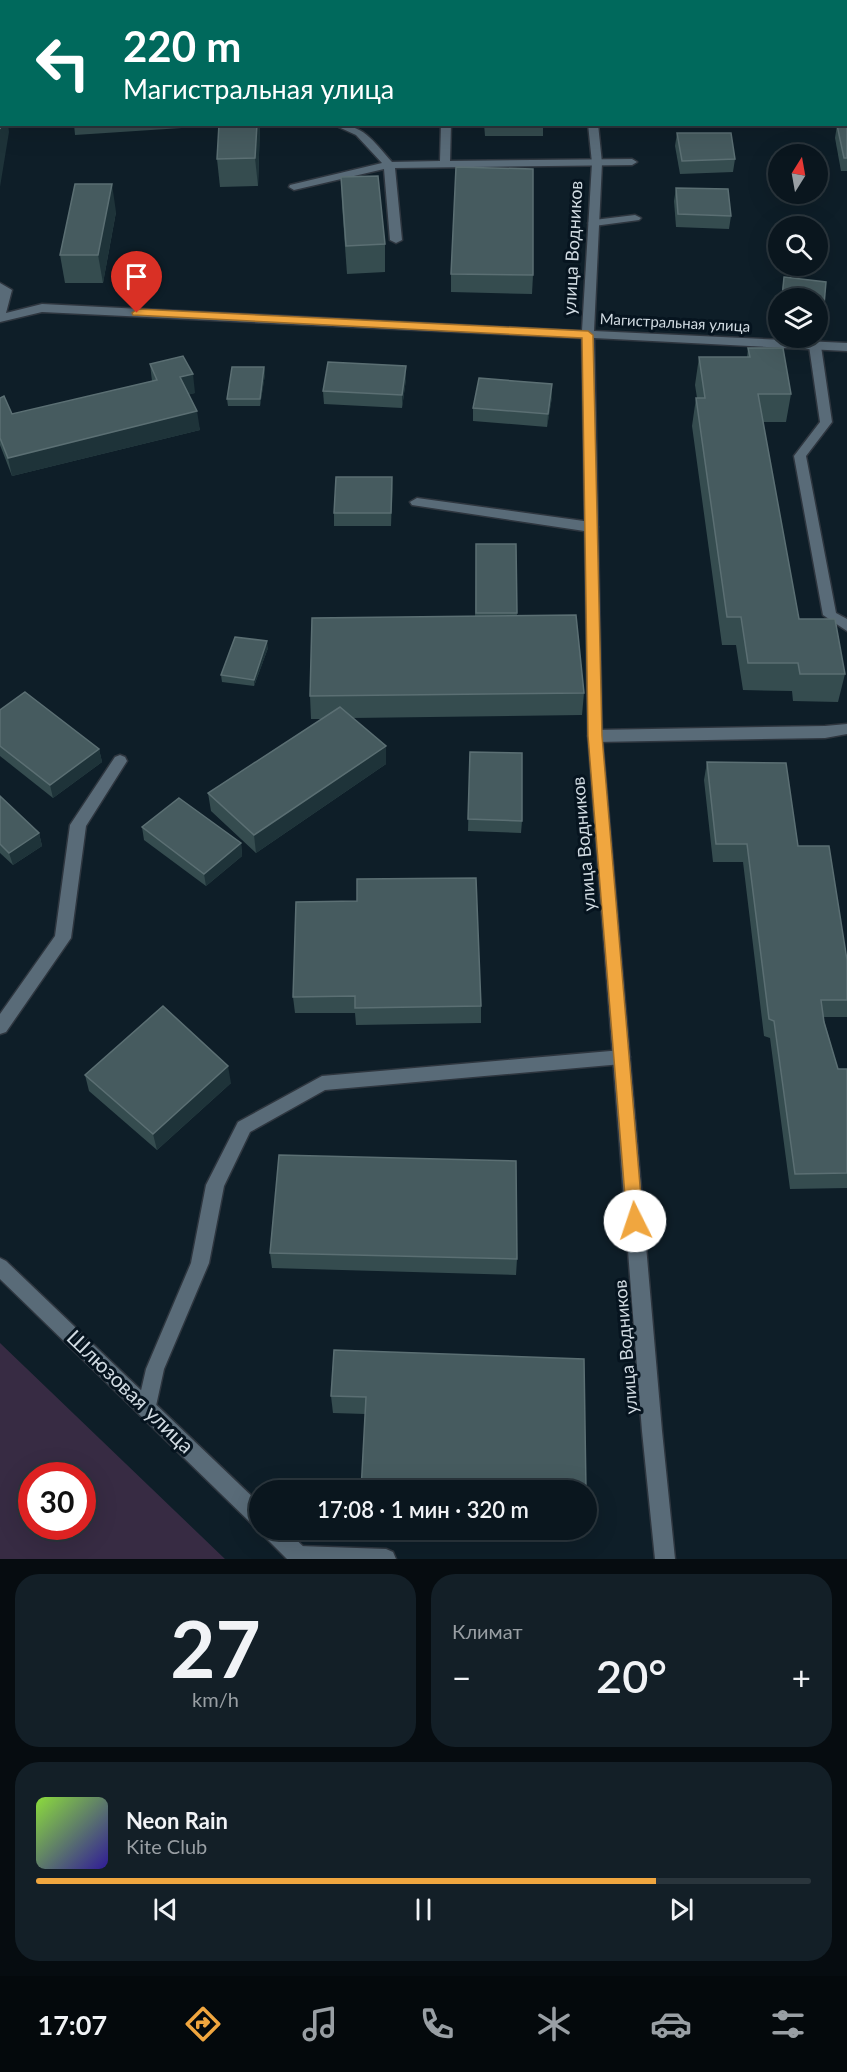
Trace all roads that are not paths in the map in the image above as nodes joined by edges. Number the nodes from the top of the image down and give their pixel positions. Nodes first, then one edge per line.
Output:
1 (342, 126) edge
2 (446, 126) edge
3 (593, 126) edge
4 (632, 162) dead end
5 (597, 163) junction
6 (445, 164) junction
7 (389, 165) junction
8 (294, 187) dead end
9 (635, 218) dead end
10 (594, 224) junction
11 (396, 240) dead end
12 (0, 286) edge
13 (0, 317) edge
14 (588, 335) junction
15 (768, 344) edge
16 (828, 346) edge
17 (847, 347) edge
18 (815, 348) edge
19 (417, 502) dead end
20 (591, 526) junction
21 (847, 626) edge
22 (847, 729) edge
23 (595, 736) junction
24 (120, 761) dead end
25 (0, 1027) edge
26 (622, 1057) junction
27 (0, 1267) edge
28 (147, 1408) junction
29 (249, 1507) edge
30 (282, 1540) edge
31 (300, 1558) edge
32 (386, 1559) edge
33 (665, 1559) edge

1 - 7 street
2 - 6 street
3 - 5 street, улица Водников
4 - 5 street
5 - 6 street
5 - 10 street, улица Водников
6 - 7 street
7 - 8 street
7 - 11 street
9 - 10 street
10 - 14 street, улица Водников
12 - 13 street
13 - 14 street, Магистральная улица
14 - 15 street, Магистральная улица
14 - 20 street, улица Водников
16 - 17 street, Магистральная улица
18 - 21 street
19 - 20 street
20 - 23 street, улица Водников
22 - 23 street
23 - 26 street, улица Водников
24 - 25 street
26 - 28 street
26 - 33 street, улица Водников
27 - 28 street, Шлюзовая улица
28 - 29 street, Шлюзовая улица
30 - 31 street
31 - 32 street

